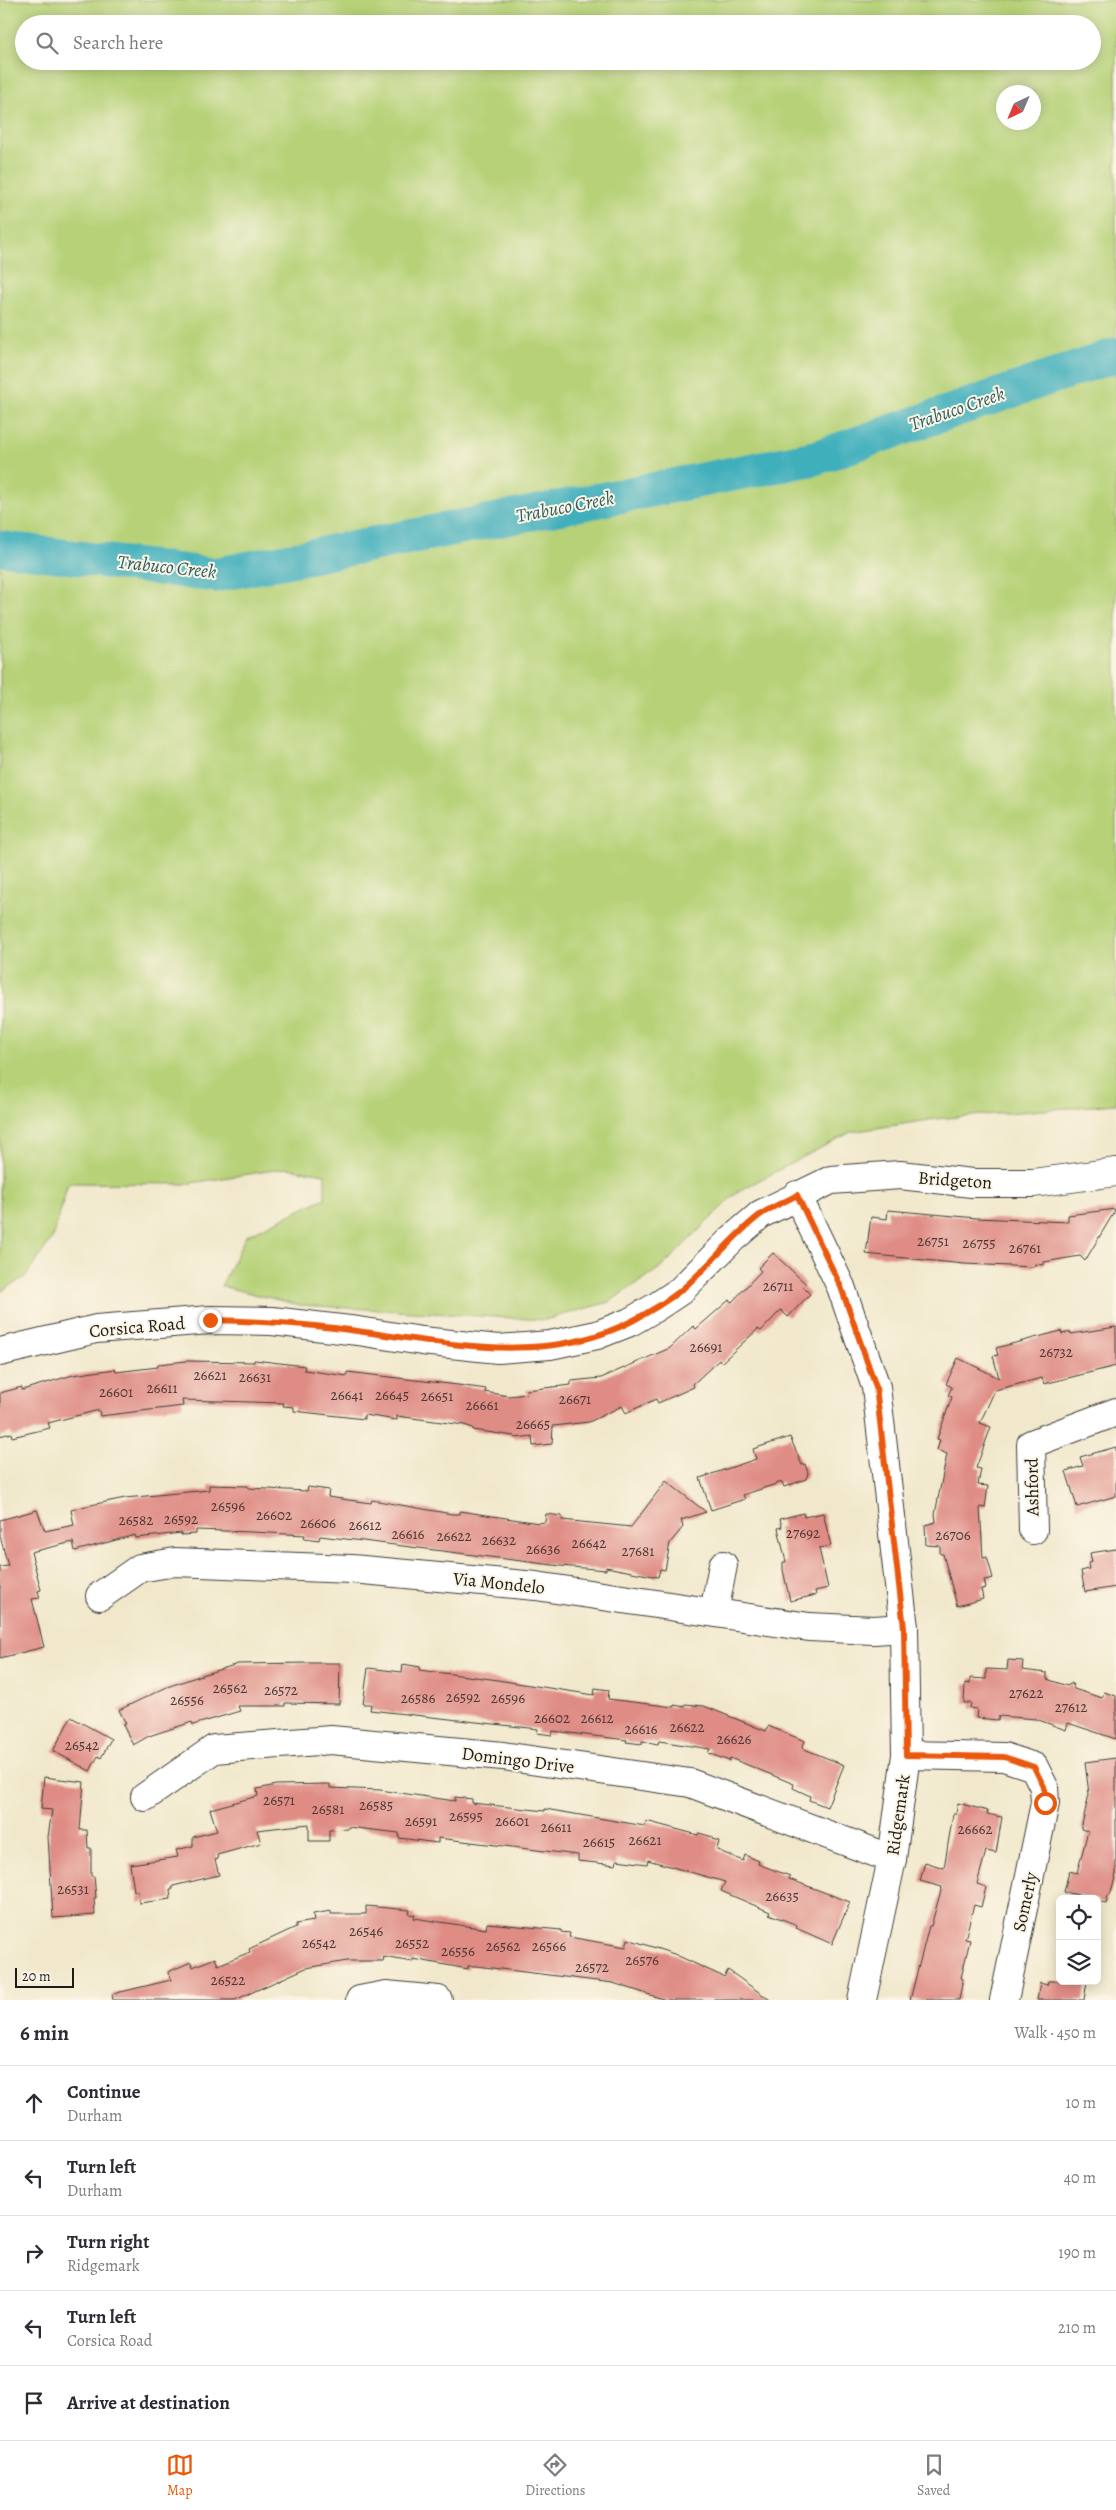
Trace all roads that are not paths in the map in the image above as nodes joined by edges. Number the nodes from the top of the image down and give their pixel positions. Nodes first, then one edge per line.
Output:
1 (1116, 1172) edge
2 (797, 1195) junction
3 (0, 1352) edge
4 (1116, 1412) edge
5 (1033, 1530) dead end
6 (723, 1565) dead end
7 (100, 1596) dead end
8 (714, 1612) junction
9 (904, 1628) junction
10 (906, 1755) junction
11 (145, 1797) dead end
12 (892, 1859) junction
13 (360, 2000) edge
14 (438, 2000) edge
15 (862, 2000) edge
16 (1004, 2000) edge

1 - 2 street, Bridgeton
2 - 3 street, Corsica Road
2 - 9 street, Ridgemark
4 - 5 street, Ashford
6 - 8 street
7 - 8 street, Via Mondelo
8 - 9 street, Via Mondelo
9 - 10 street, Ridgemark
10 - 12 street, Ridgemark
10 - 16 street, Somerly
11 - 12 street, Domingo Drive
12 - 15 street, Ridgemark
13 - 14 street

